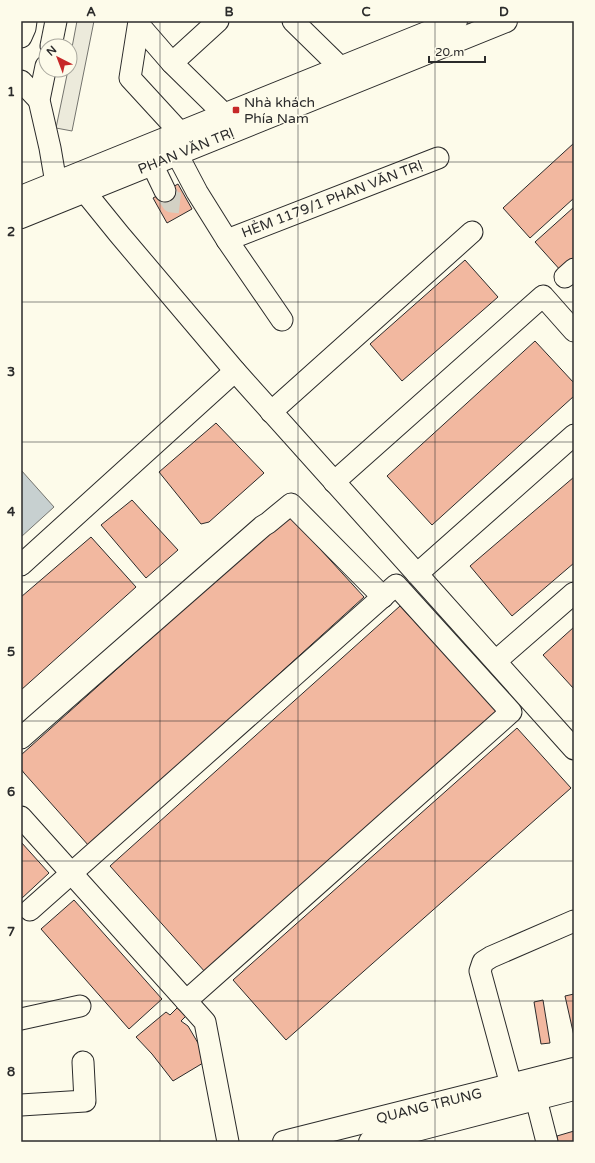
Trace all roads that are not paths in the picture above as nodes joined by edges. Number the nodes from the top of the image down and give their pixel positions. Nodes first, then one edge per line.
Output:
1 (26, 21) edge
2 (56, 21) edge
3 (218, 21) edge
4 (294, 21) edge
5 (456, 21) edge
6 (506, 21) edge
7 (139, 23) edge
8 (431, 25) edge
9 (21, 37) edge
10 (52, 38) edge
11 (172, 63) junction
12 (341, 68) junction
13 (44, 78) edge
14 (21, 81) edge
15 (39, 100) junction
16 (225, 115) junction
17 (175, 145) junction
18 (438, 158) dead end
19 (152, 164) junction
20 (72, 183) junction
21 (165, 191) tunnel mouth
22 (21, 197) edge
23 (21, 218) edge
24 (472, 232) dead end
25 (227, 240) junction
26 (282, 320) dead end
27 (574, 331) edge
28 (235, 371) junction
29 (271, 412) junction
30 (574, 435) edge
31 (334, 482) junction
32 (21, 565) edge
33 (417, 574) junction
34 (574, 593) edge
35 (383, 597) junction
36 (496, 661) junction
37 (21, 738) edge
38 (574, 749) edge
39 (21, 817) edge
40 (72, 873) junction
41 (30, 910) dead end
42 (574, 921) edge
43 (186, 1001) junction
44 (80, 1006) dead end
45 (21, 1019) edge
46 (83, 1062) dead end
47 (574, 1069) edge
48 (511, 1085) junction
49 (574, 1090) edge
50 (536, 1099) junction
51 (21, 1105) edge
52 (228, 1142) edge
53 (284, 1142) edge
54 (370, 1142) edge
55 (547, 1142) edge

1 - 9 street
2 - 10 street
3 - 11 street
4 - 12 street
5 - 8 main road, PHAN VĂN TRỊ
6 - 17 main road, PHAN VĂN TRỊ
7 - 11 street
7 - 17 street
8 - 12 main road, PHAN VĂN TRỊ
11 - 16 street
12 - 16 main road, PHAN VĂN TRỊ
13 - 15 street
14 - 15 street
15 - 20 street
16 - 17 main road, PHAN VĂN TRỊ
17 - 19 main road, PHAN VĂN TRỊ
17 - 20 main road, PHAN VĂN TRỊ
17 - 25 street
18 - 25 street, HẺM 1179/1 PHAN VĂN TRỊ
19 - 20 main road, PHAN VĂN TRỊ
19 - 21 street
20 - 22 main road, PHAN VĂN TRỊ
20 - 23 main road, PHAN VĂN TRỊ
20 - 28 street
24 - 29 street
25 - 26 street
27 - 31 street
28 - 29 street
28 - 32 street
29 - 31 street
30 - 33 street
31 - 33 street
33 - 36 street
34 - 36 street
35 - 37 street
35 - 40 street
35 - 43 street
36 - 38 street
39 - 40 street
40 - 41 street
40 - 43 street
42 - 48 street
43 - 52 street
44 - 45 street
46 - 51 street
47 - 48 main road, QUANG TRUNG
48 - 53 main road, QUANG TRUNG
49 - 50 main road, QUANG TRUNG
50 - 54 main road, QUANG TRUNG
50 - 55 street

